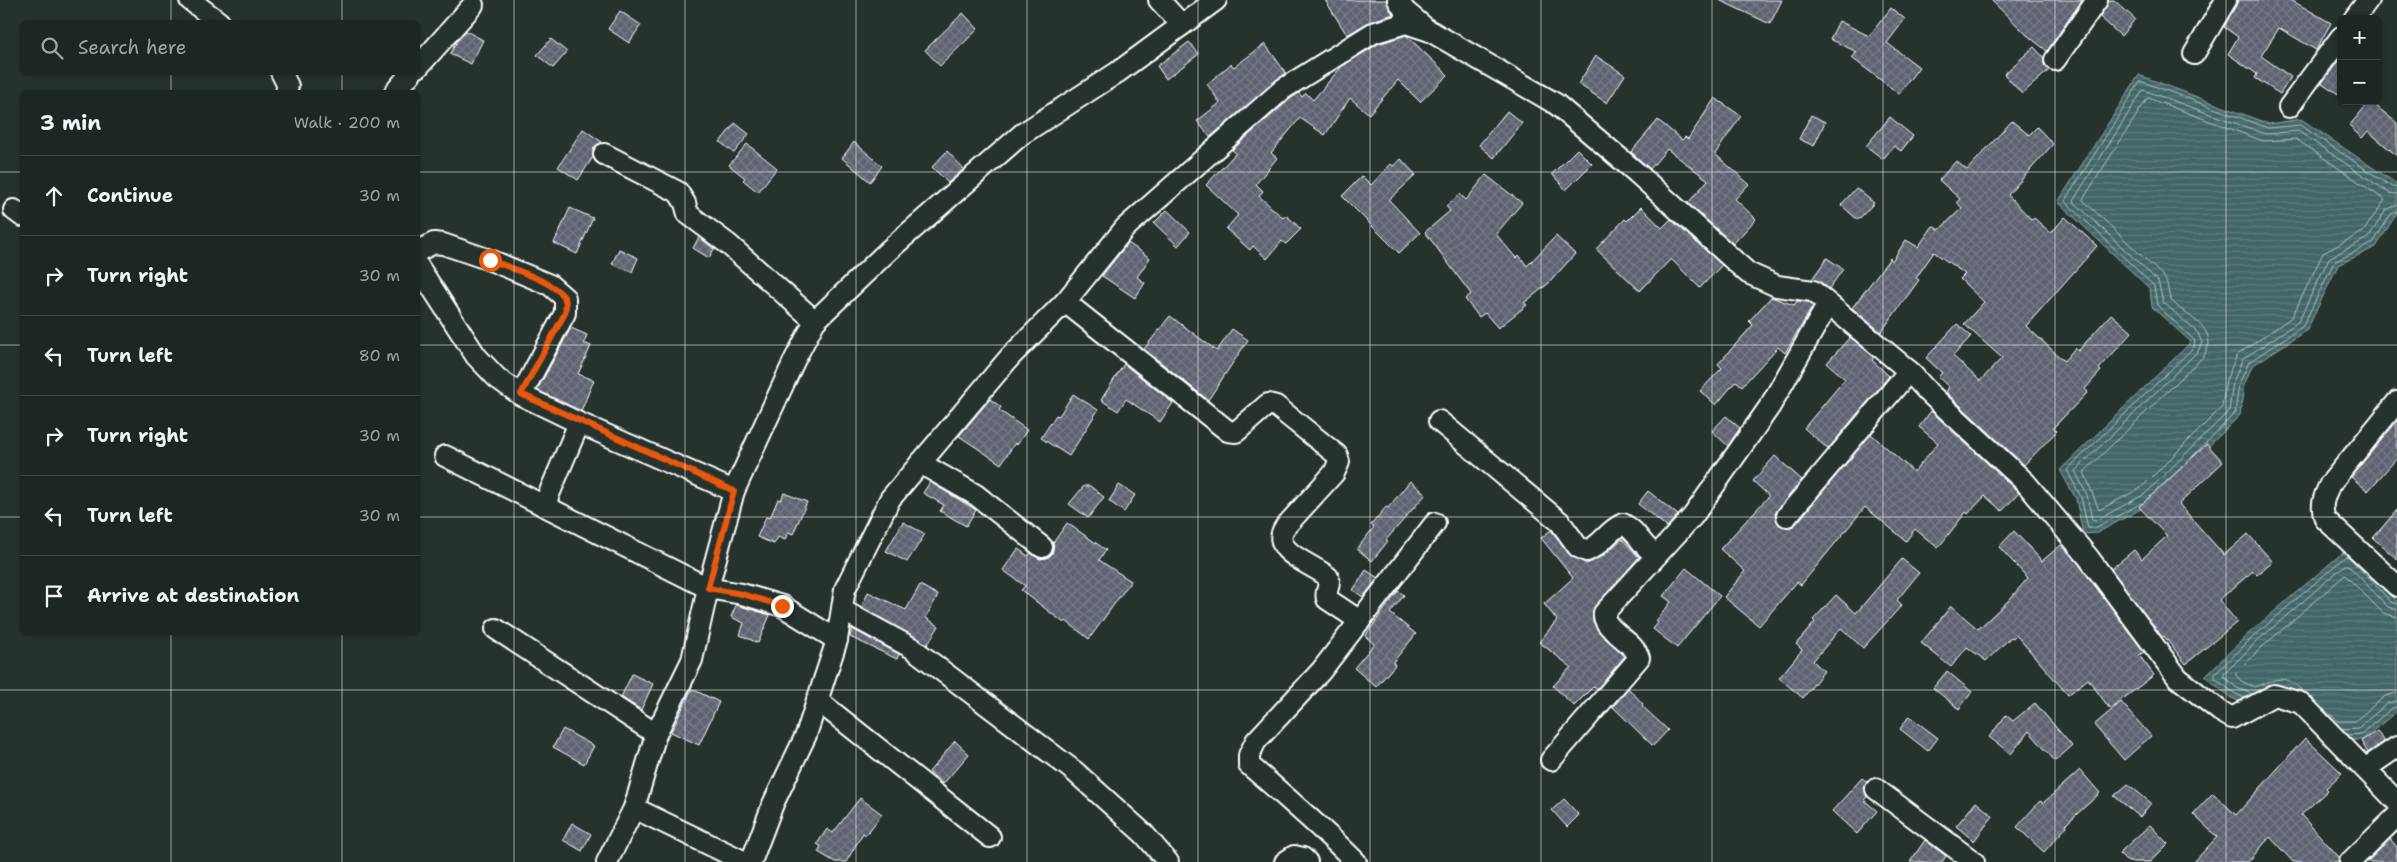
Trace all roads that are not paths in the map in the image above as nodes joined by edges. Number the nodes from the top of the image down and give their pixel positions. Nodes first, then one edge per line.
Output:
1 (190, 0) edge
2 (1159, 0) edge
3 (1216, 0) edge
4 (1398, 0) edge
5 (2097, 0) edge
6 (2226, 0) edge
7 (2368, 0) edge
8 (473, 4) dead end
9 (2357, 15) edge
10 (215, 20) edge
11 (1182, 25) junction
12 (1430, 31) junction
13 (2337, 42) edge
14 (2194, 54) dead end
15 (2055, 60) dead end
16 (420, 65) edge
17 (282, 75) edge
18 (409, 75) edge
19 (287, 90) edge
20 (397, 90) edge
21 (2289, 107) dead end
22 (604, 154) dead end
23 (420, 251) edge
24 (420, 269) edge
25 (1065, 302) junction
26 (1828, 304) junction
27 (815, 321) junction
28 (1909, 371) junction
29 (521, 394) junction
30 (2397, 402) edge
31 (1439, 421) dead end
32 (579, 423) junction
33 (445, 456) dead end
34 (920, 463) junction
35 (734, 491) junction
36 (544, 506) junction
37 (1787, 516) dead end
38 (1435, 524) dead end
39 (1042, 547) dead end
40 (1656, 554) junction
41 (2397, 586) edge
42 (708, 588) junction
43 (842, 610) junction
44 (1360, 621) junction
45 (496, 629) dead end
46 (837, 640) junction
47 (817, 700) junction
48 (656, 734) junction
49 (2397, 747) edge
50 (1551, 760) dead end
51 (2365, 769) junction
52 (1876, 789) dead end
53 (2397, 802) edge
54 (634, 808) junction
55 (2397, 816) edge
56 (990, 837) dead end
57 (1344, 858) edge
58 (607, 862) edge
59 (745, 862) edge
60 (751, 862) edge
61 (1168, 862) edge
62 (1285, 862) edge
63 (1307, 862) edge
64 (1974, 862) edge
65 (2350, 862) edge

1 - 10 street
2 - 11 street
3 - 11 street
4 - 12 street
5 - 15 street
6 - 14 street
7 - 9 street
8 - 16 street
11 - 27 street
12 - 25 street
12 - 26 street
13 - 21 street
17 - 19 street
18 - 20 street
22 - 27 street
23 - 29 street
24 - 29 street
25 - 34 street
25 - 44 street
26 - 28 street
26 - 40 street
27 - 35 street
28 - 37 street
28 - 51 street
29 - 32 street
30 - 41 street
31 - 40 street
32 - 35 street
32 - 36 street
33 - 36 street
34 - 39 street
34 - 43 street
35 - 42 street
36 - 42 street
38 - 44 street
40 - 50 street
42 - 46 street
42 - 48 street
43 - 46 street
43 - 61 street
44 - 57 street
45 - 48 street
46 - 47 street
47 - 56 street
47 - 60 street
48 - 54 street
49 - 51 street
51 - 53 street
52 - 64 street
54 - 58 street
54 - 59 street
55 - 65 street
62 - 63 street

